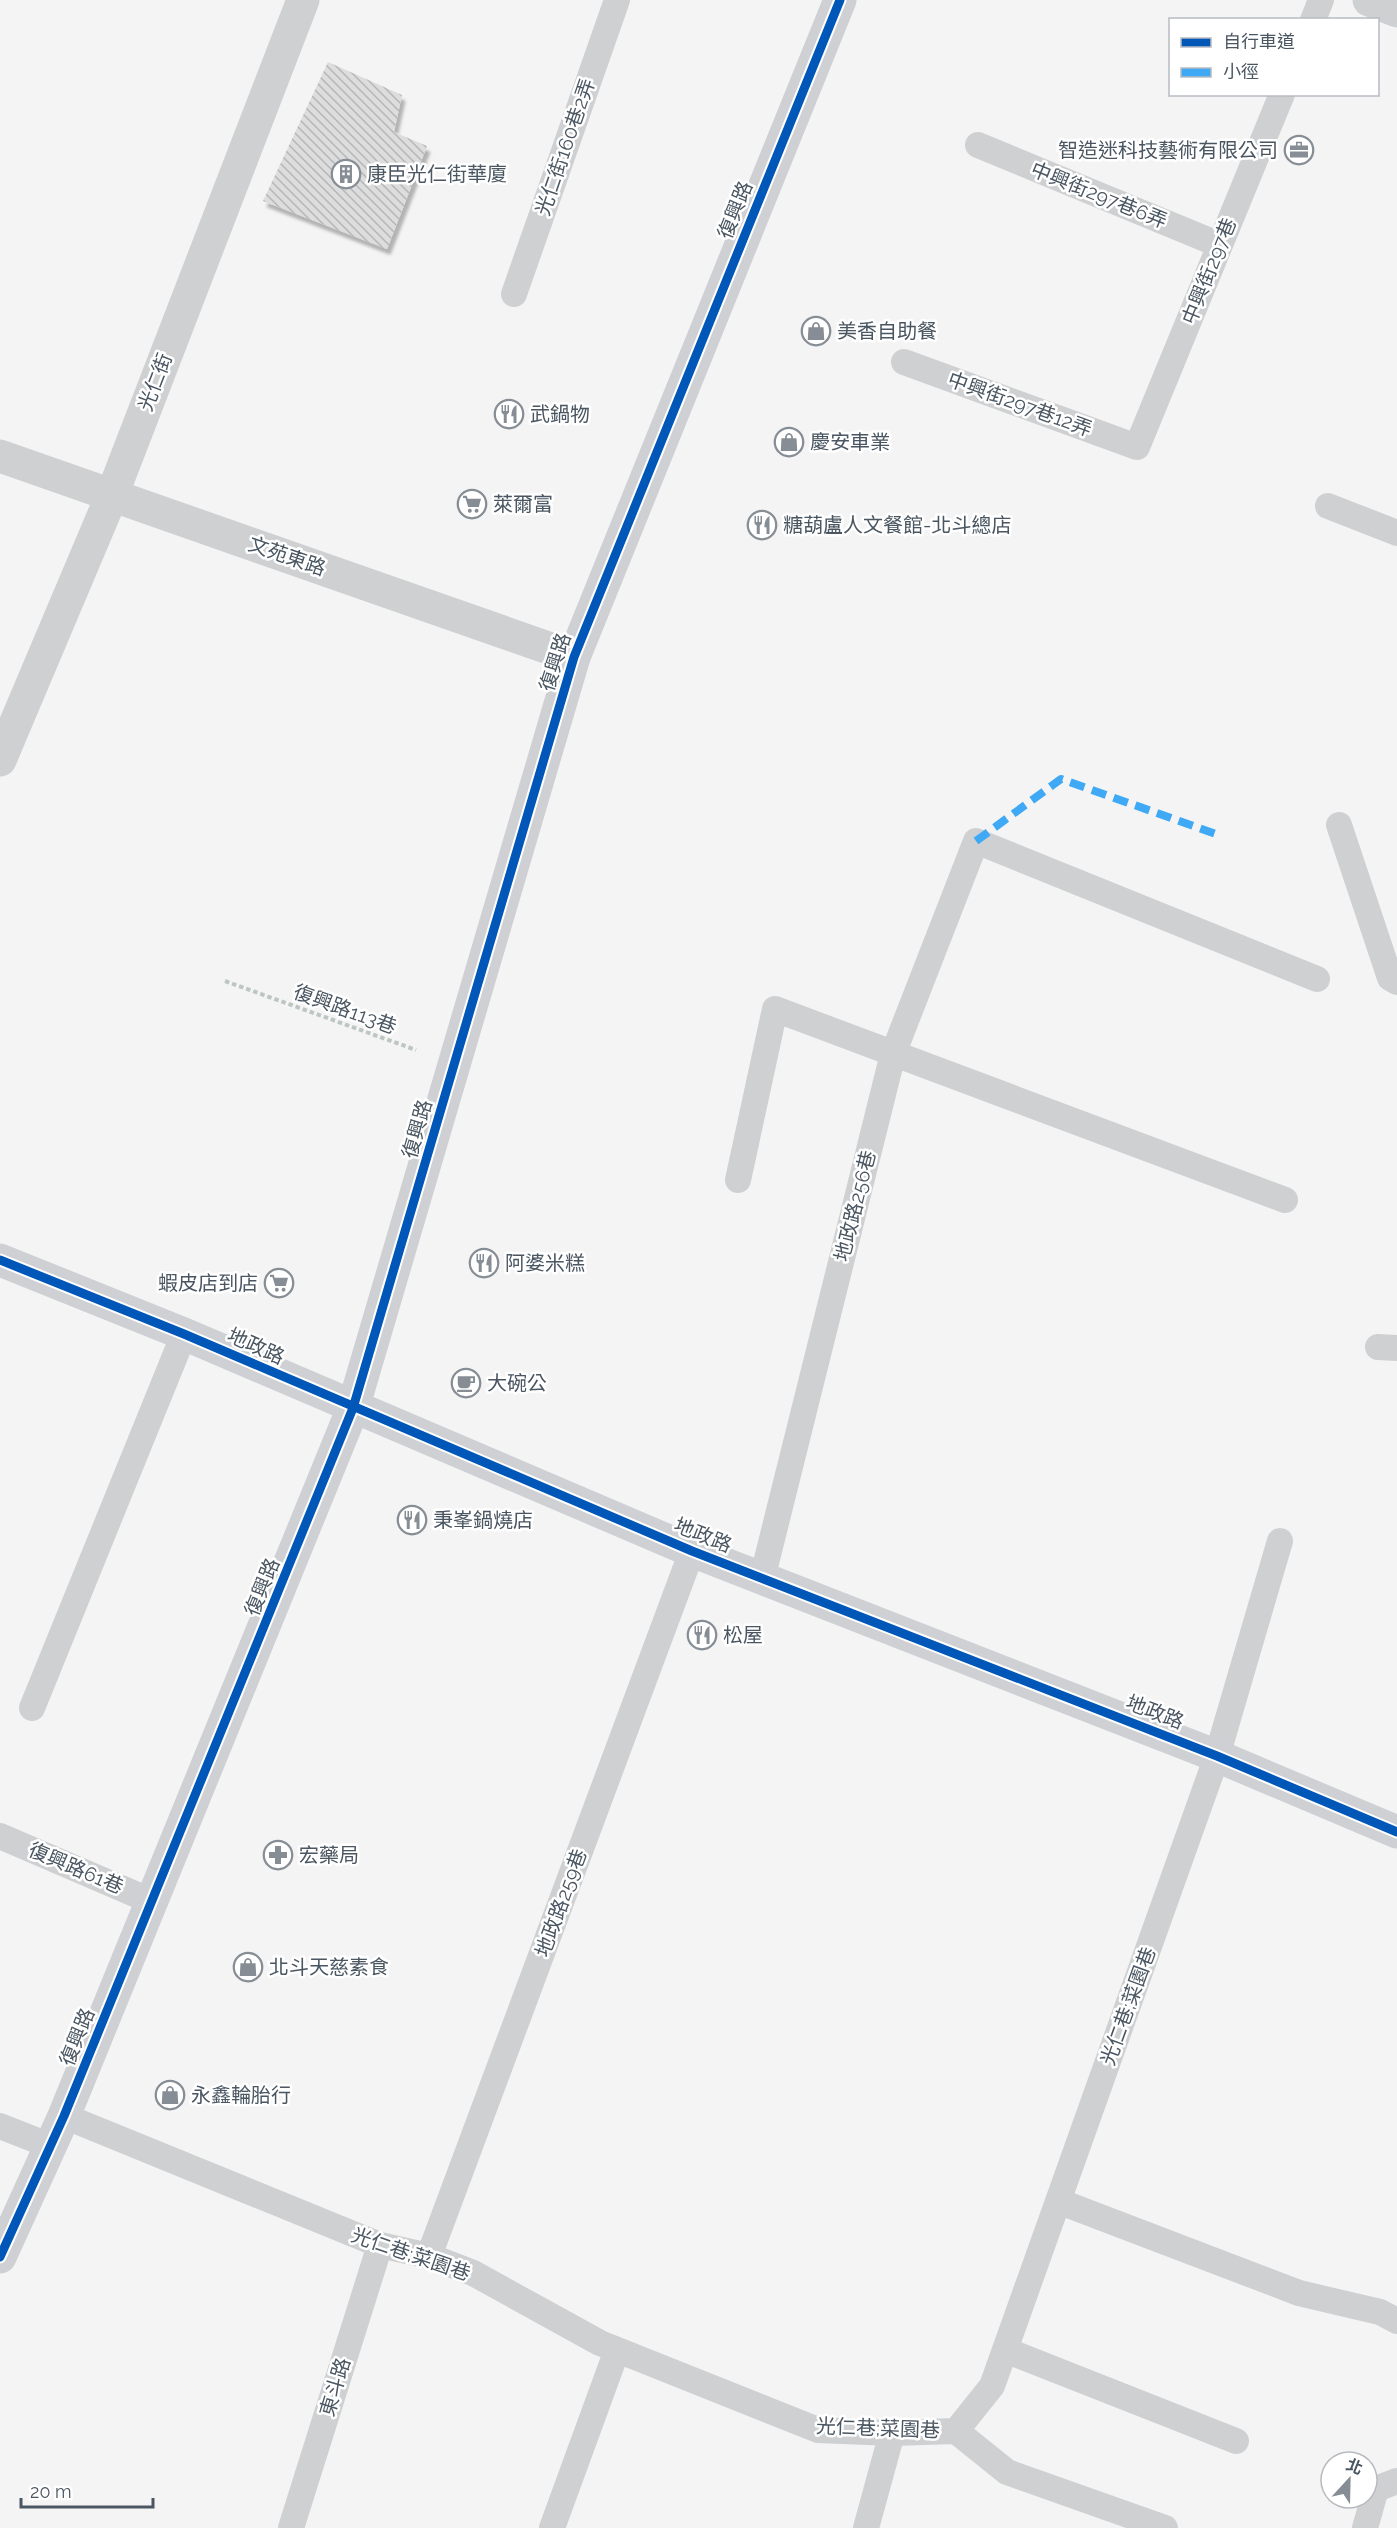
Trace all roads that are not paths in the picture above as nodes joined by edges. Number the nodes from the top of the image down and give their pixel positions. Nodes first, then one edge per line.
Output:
1 (303, 0) edge
2 (617, 0) edge
3 (840, 0) edge
4 (1321, 0) edge
5 (1369, 0) edge
6 (1397, 11) edge
7 (1314, 18) edge
8 (1281, 96) edge
9 (978, 145) dead end
10 (1220, 245) junction
11 (514, 294) dead end
12 (904, 362) dead end
13 (1137, 447) joint
14 (0, 456) edge
15 (112, 495) junction
16 (1328, 506) dead end
17 (1397, 533) edge
18 (574, 657) junction
19 (0, 760) edge
20 (1339, 825) dead end
21 (1317, 979) dead end
22 (1397, 982) edge
23 (893, 1054) junction
24 (738, 1180) dead end
25 (1285, 1200) dead end
26 (0, 1260) edge
27 (184, 1334) junction
28 (353, 1408) junction
29 (1280, 1541) dead end
30 (692, 1551) junction
31 (762, 1579) junction
32 (32, 1708) dead end
33 (1217, 1755) junction
34 (1397, 1832) edge
35 (0, 1836) edge
36 (151, 1901) junction
37 (64, 2116) junction
38 (0, 2126) edge
39 (51, 2146) junction
40 (1058, 2201) junction
41 (380, 2245) junction
42 (429, 2256) junction
43 (0, 2258) edge
44 (1397, 2321) edge
45 (617, 2350) junction
46 (1005, 2350) junction
47 (956, 2431) junction
48 (892, 2433) junction
49 (1236, 2441) dead end
50 (1397, 2481) edge
51 (291, 2528) edge
52 (552, 2528) edge
53 (866, 2528) edge
54 (1165, 2528) edge
55 (1365, 2528) edge

1 - 15 street, 光仁街
2 - 11 lane, 光仁街160巷2弄
3 - 18 street, 復興路
4 - 7 lane
5 - 6 street
8 - 10 lane, 中興街297巷
9 - 10 lane, 中興街297巷6弄
10 - 13 lane, 中興街297巷
12 - 13 lane, 中興街297巷12弄
14 - 15 street, 文苑東路
15 - 18 street, 文苑東路
15 - 19 street, 光仁街
16 - 17 lane
18 - 28 street, 復興路
20 - 22 lane
21 - 23 lane, 地政路256巷
23 - 24 lane
23 - 25 lane
23 - 31 lane, 地政路256巷
26 - 27 street, 地政路
27 - 28 street, 地政路
27 - 32 lane
28 - 30 street, 地政路
28 - 36 street, 復興路
29 - 33 lane, 光仁巷;菜園巷
30 - 31 street, 地政路
30 - 42 lane, 地政路259巷
31 - 33 street, 地政路
33 - 34 street, 地政路
33 - 40 lane, 光仁巷;菜園巷
35 - 36 lane, 復興路61巷
36 - 37 street, 復興路
37 - 39 street, 復興路
37 - 41 lane, 光仁巷;菜園巷
38 - 39 lane
39 - 43 street, 復興路
40 - 44 lane
40 - 46 lane, 光仁巷;菜園巷
41 - 42 lane, 光仁巷;菜園巷
41 - 51 lane, 東斗路
42 - 45 lane, 光仁巷;菜園巷
45 - 48 lane, 光仁巷;菜園巷
45 - 52 lane
46 - 47 lane, 光仁巷;菜園巷
46 - 49 lane
47 - 48 lane, 光仁巷;菜園巷
47 - 54 lane
48 - 53 lane
50 - 55 lane

